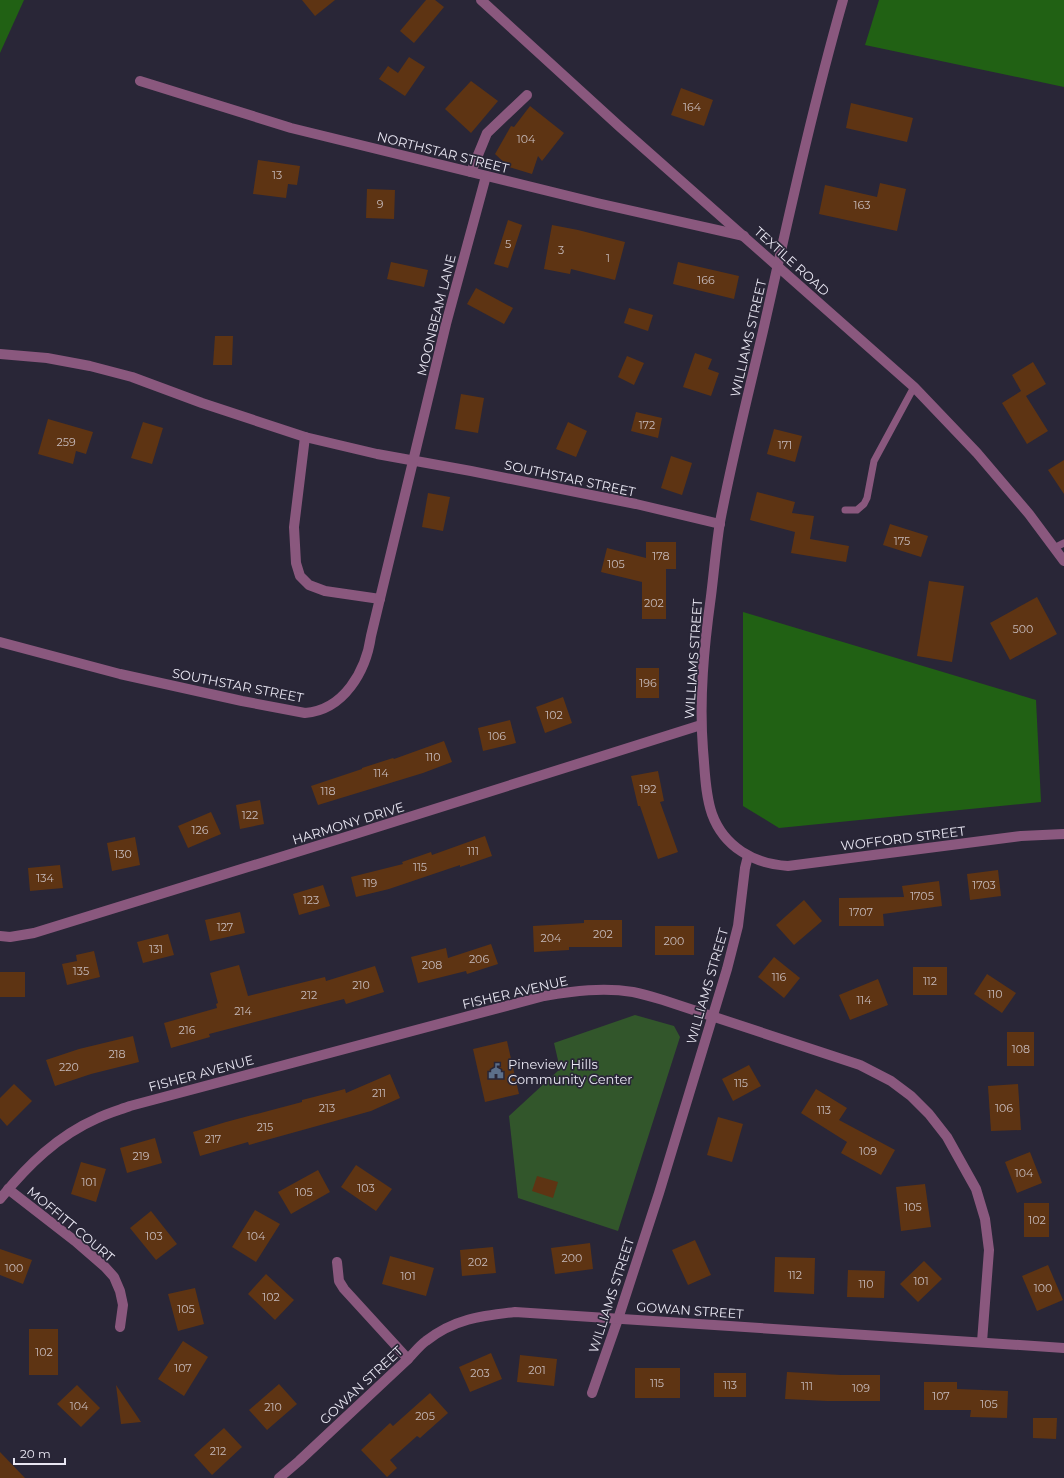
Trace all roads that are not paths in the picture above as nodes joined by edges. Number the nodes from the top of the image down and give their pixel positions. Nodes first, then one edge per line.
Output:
1 (481, 0) edge
2 (843, 0) edge
3 (140, 81) dead end
4 (527, 95) dead end
5 (471, 172) junction
6 (486, 176) junction
7 (744, 236) junction
8 (778, 266) junction
9 (0, 354) edge
10 (914, 387) junction
11 (305, 437) junction
12 (414, 460) junction
13 (844, 510) dead end
14 (720, 524) junction
15 (1064, 543) edge
16 (1054, 548) junction
17 (1064, 561) edge
18 (380, 599) junction
19 (0, 642) edge
20 (701, 725) junction
21 (1064, 834) edge
22 (748, 856) junction
23 (0, 936) edge
24 (712, 1017) junction
25 (8, 1189) junction
26 (0, 1199) edge
27 (337, 1262) dead end
28 (618, 1319) junction
29 (120, 1327) dead end
30 (982, 1342) junction
31 (1064, 1348) edge
32 (408, 1359) junction
33 (592, 1393) dead end
34 (279, 1478) edge

1 - 7 street, TEXTILE ROAD
2 - 8 street, WILLIAMS STREET
3 - 5 street, NORTHSTAR STREET
4 - 5 street
5 - 6 street, NORTHSTAR STREET
6 - 7 street, NORTHSTAR STREET
6 - 12 street, MOONBEAM LANE
7 - 8 street, TEXTILE ROAD
8 - 10 street, TEXTILE ROAD
8 - 14 street, WILLIAMS STREET
9 - 11 street, SOUTHSTAR STREET
10 - 13 lane
10 - 16 street, TEXTILE ROAD
11 - 12 street, SOUTHSTAR STREET
11 - 18 street
12 - 14 street, SOUTHSTAR STREET
12 - 18 street, SOUTHSTAR STREET
14 - 20 street, WILLIAMS STREET
15 - 16 lane
16 - 17 street, TEXTILE ROAD
18 - 19 street, SOUTHSTAR STREET
20 - 22 street, WILLIAMS STREET
20 - 23 street, HARMONY DRIVE
21 - 22 street, WOFFORD STREET
22 - 24 street, WILLIAMS STREET
24 - 25 street, FISHER AVENUE
24 - 28 street, WILLIAMS STREET
24 - 30 street, FISHER AVENUE
25 - 26 street, FISHER AVENUE
25 - 29 street, MOFFITT COURT
27 - 32 street
28 - 30 street, GOWAN STREET
28 - 32 street, GOWAN STREET
28 - 33 street, WILLIAMS STREET
30 - 31 street, GOWAN STREET
32 - 34 street, GOWAN STREET

